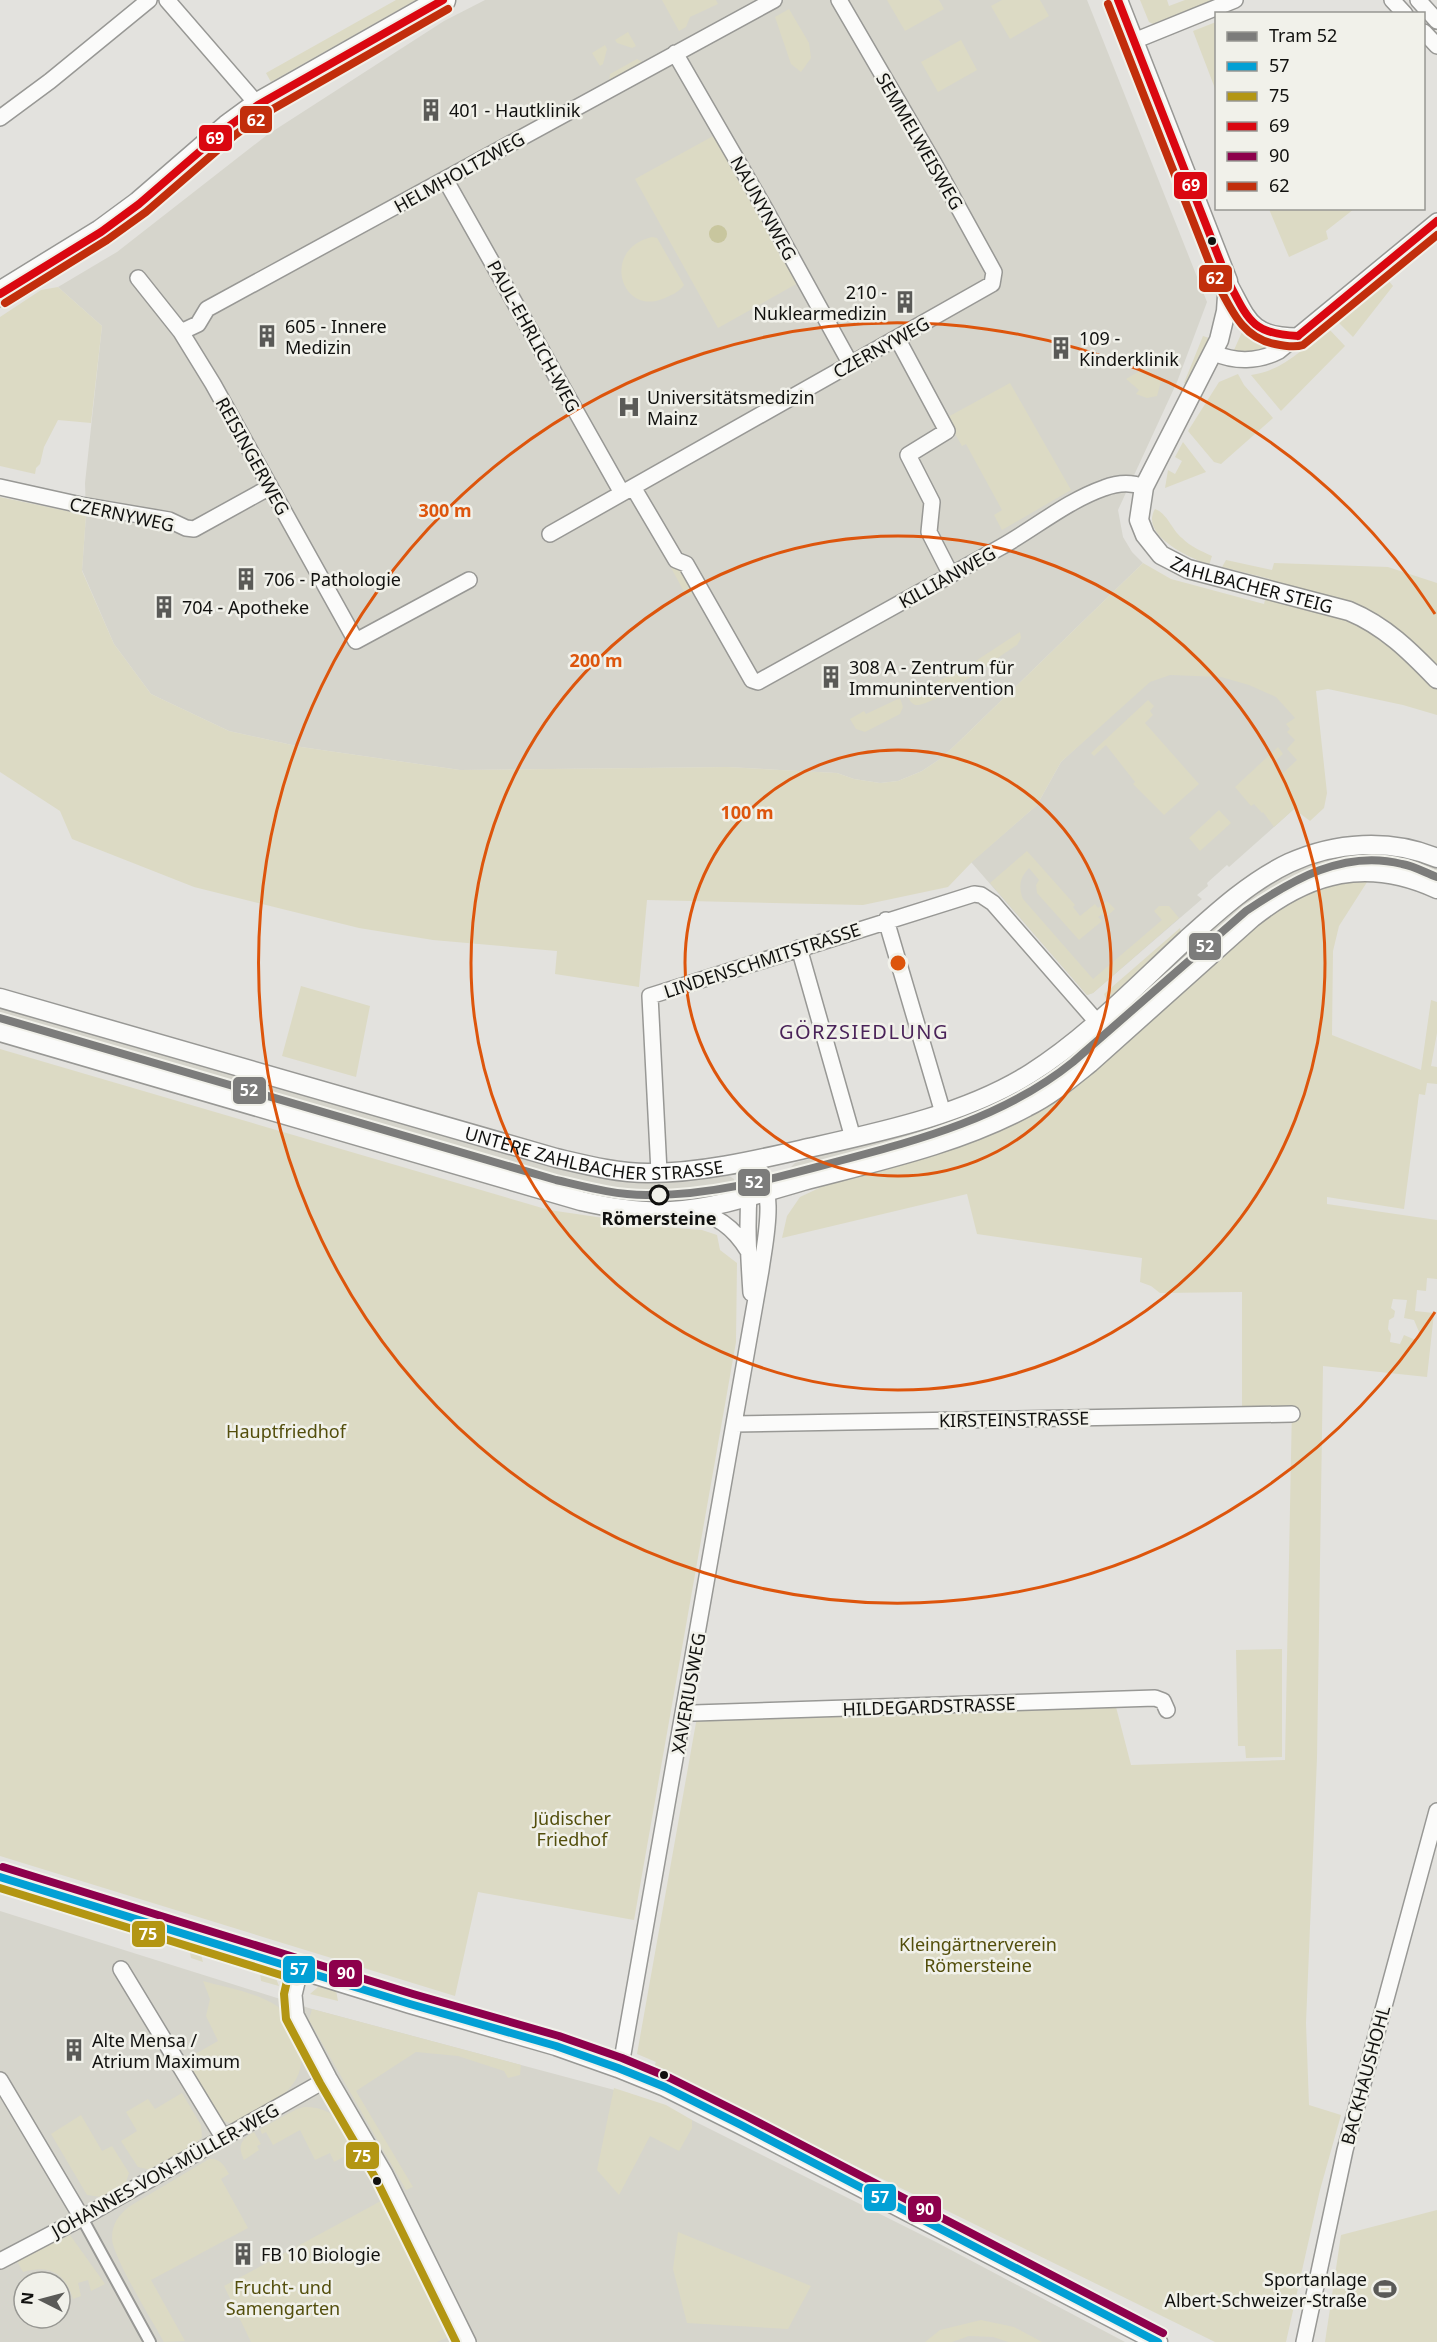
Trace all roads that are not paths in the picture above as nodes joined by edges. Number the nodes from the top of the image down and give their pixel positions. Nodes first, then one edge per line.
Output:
1 (149, 0) edge
2 (167, 0) edge
3 (443, 0) edge
4 (774, 0) edge
5 (839, 0) edge
6 (1118, 0) edge
7 (1235, 0) edge
8 (1392, 0) edge
9 (1418, 0) edge
10 (1403, 12) edge
11 (1437, 21) edge
12 (1425, 33) edge
13 (1134, 41) junction
14 (1437, 46) edge
15 (675, 53) junction
16 (258, 105) junction
17 (0, 118) edge
18 (446, 179) junction
19 (1437, 221) edge
20 (138, 278) dead end
21 (1228, 281) junction
22 (992, 284) joint
23 (1, 292) edge
24 (181, 332) junction
25 (1298, 336) junction
26 (897, 338) junction
27 (1214, 353) junction
28 (850, 363) junction
29 (0, 487) edge
30 (270, 487) junction
31 (1144, 487) junction
32 (627, 490) junction
33 (550, 534) dead end
34 (951, 575) junction
35 (469, 580) dead end
36 (1437, 679) edge
37 (752, 680) joint
38 (1437, 858) edge
39 (1437, 889) edge
40 (886, 920) junction
41 (799, 948) junction
42 (0, 998) edge
43 (1097, 1022) junction
44 (0, 1032) edge
45 (943, 1113) junction
46 (853, 1138) junction
47 (754, 1160) junction
48 (660, 1172) junction
49 (767, 1191) junction
50 (749, 1196) junction
51 (679, 1211) junction
52 (748, 1251) junction
53 (753, 1317) junction
54 (1292, 1414) dead end
55 (735, 1424) junction
56 (1167, 1710) dead end
57 (685, 1712) junction
58 (1437, 1811) edge
59 (0, 1877) edge
60 (121, 1969) dead end
61 (300, 1970) junction
62 (618, 2068) junction
63 (329, 2079) junction
64 (0, 2080) edge
65 (223, 2138) junction
66 (82, 2218) junction
67 (0, 2261) edge
68 (150, 2342) edge
69 (468, 2342) edge
70 (1158, 2342) edge
71 (1304, 2342) edge

1 - 17 street
2 - 16 street
3 - 16 main road
4 - 15 street, HELMHOLTZWEG
5 - 22 street, SEMMELWEISWEG
6 - 13 street
7 - 13 street
8 - 10 street
9 - 11 street
12 - 14 street
13 - 21 street
15 - 18 street, HELMHOLTZWEG
15 - 28 street, NAUNYNWEG
16 - 23 main road
18 - 24 street, HELMHOLTZWEG
18 - 32 street, PAUL-EHRLICH-WEG
19 - 25 street
20 - 24 street, REISINGERWEG
21 - 25 street
21 - 27 street, ZAHLBACHER STEIG
22 - 26 street, CZERNYWEG
24 - 30 street, REISINGERWEG
25 - 27 street
26 - 28 street, CZERNYWEG
26 - 34 street
27 - 31 street, ZAHLBACHER STEIG
28 - 32 street, CZERNYWEG
29 - 30 street, CZERNYWEG
30 - 35 street, REISINGERWEG
31 - 34 street, KILLIANWEG
31 - 36 street, ZAHLBACHER STEIG
32 - 33 street, CZERNYWEG
32 - 37 street, PAUL-EHRLICH-WEG
34 - 37 street, KILLIANWEG
38 - 43 street, UNTERE ZAHLBACHER STRASSE
39 - 49 street, UNTERE ZAHLBACHER STRASSE
40 - 41 street, LINDENSCHMITSTRASSE
40 - 43 street, LINDENSCHMITSTRASSE
40 - 45 street
41 - 46 street
41 - 48 street, LINDENSCHMITSTRASSE
42 - 48 street, UNTERE ZAHLBACHER STRASSE
43 - 45 street, UNTERE ZAHLBACHER STRASSE
44 - 51 street, UNTERE ZAHLBACHER STRASSE
45 - 46 street, UNTERE ZAHLBACHER STRASSE
46 - 47 street, UNTERE ZAHLBACHER STRASSE
47 - 48 street, UNTERE ZAHLBACHER STRASSE
47 - 49 street, XAVERIUSWEG
47 - 50 street, XAVERIUSWEG
49 - 50 street, UNTERE ZAHLBACHER STRASSE
49 - 53 street, XAVERIUSWEG
50 - 51 street, UNTERE ZAHLBACHER STRASSE
50 - 52 street, XAVERIUSWEG
51 - 52 street
52 - 53 street, XAVERIUSWEG
53 - 55 street, XAVERIUSWEG
54 - 55 street, KIRSTEINSTRASSE
55 - 57 street, XAVERIUSWEG
56 - 57 street, HILDEGARDSTRASSE
57 - 62 street, XAVERIUSWEG
58 - 71 street, BACKHAUSHOHL
59 - 61 street
60 - 65 street
61 - 62 street
61 - 63 street
62 - 70 street
63 - 65 street, JOHANNES-VON-MÜLLER-WEG
63 - 69 street
64 - 66 street
65 - 66 street, JOHANNES-VON-MÜLLER-WEG
66 - 67 street, JOHANNES-VON-MÜLLER-WEG
66 - 68 street

